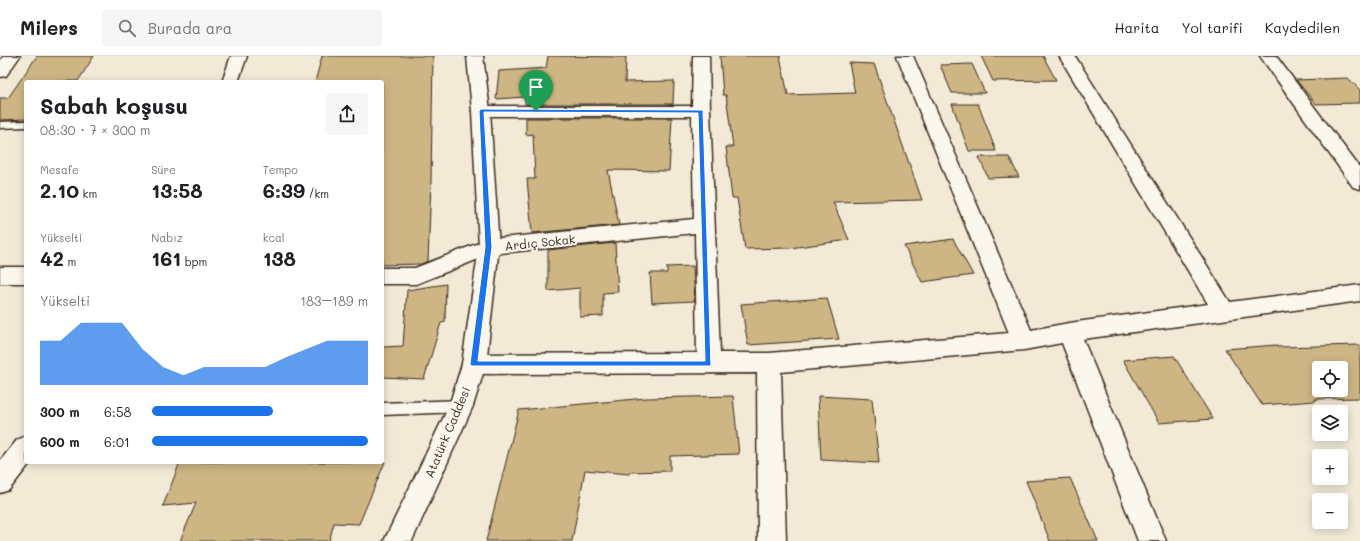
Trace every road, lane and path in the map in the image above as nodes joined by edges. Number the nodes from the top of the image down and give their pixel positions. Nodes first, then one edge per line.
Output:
1 (12, 56) edge
2 (239, 56) edge
3 (475, 56) edge
4 (701, 56) edge
5 (905, 56) edge
6 (1067, 56) edge
7 (1268, 56) edge
8 (0, 72) edge
9 (231, 80) edge
10 (481, 111) junction
11 (701, 111) junction
12 (24, 124) edge
13 (0, 125) edge
14 (1359, 181) edge
15 (704, 224) junction
16 (488, 247) junction
17 (0, 275) edge
18 (24, 275) edge
19 (384, 276) edge
20 (1360, 293) edge
21 (1224, 311) junction
22 (1070, 332) junction
23 (1024, 341) junction
24 (769, 363) junction
25 (474, 364) junction
26 (709, 364) junction
27 (461, 406) junction
28 (384, 409) edge
29 (24, 451) edge
30 (0, 481) edge
31 (398, 541) edge
32 (772, 541) edge
33 (1152, 541) edge

1 - 8 street
2 - 9 street
3 - 10 street, Atatürk Caddesi
4 - 11 street
5 - 23 street
6 - 21 street
7 - 14 street
10 - 11 street
10 - 16 street, Atatürk Caddesi
11 - 15 street
12 - 13 lane
15 - 16 street, Ardıç Sokak
15 - 26 street
16 - 19 street, Ardıç Sokak
16 - 25 street, Atatürk Caddesi
17 - 18 street
20 - 21 street
21 - 22 street
22 - 23 street
22 - 33 street
23 - 24 street
24 - 26 street
24 - 32 street
25 - 26 street
25 - 27 street, Atatürk Caddesi
27 - 28 lane
27 - 31 street, Atatürk Caddesi
29 - 30 street

